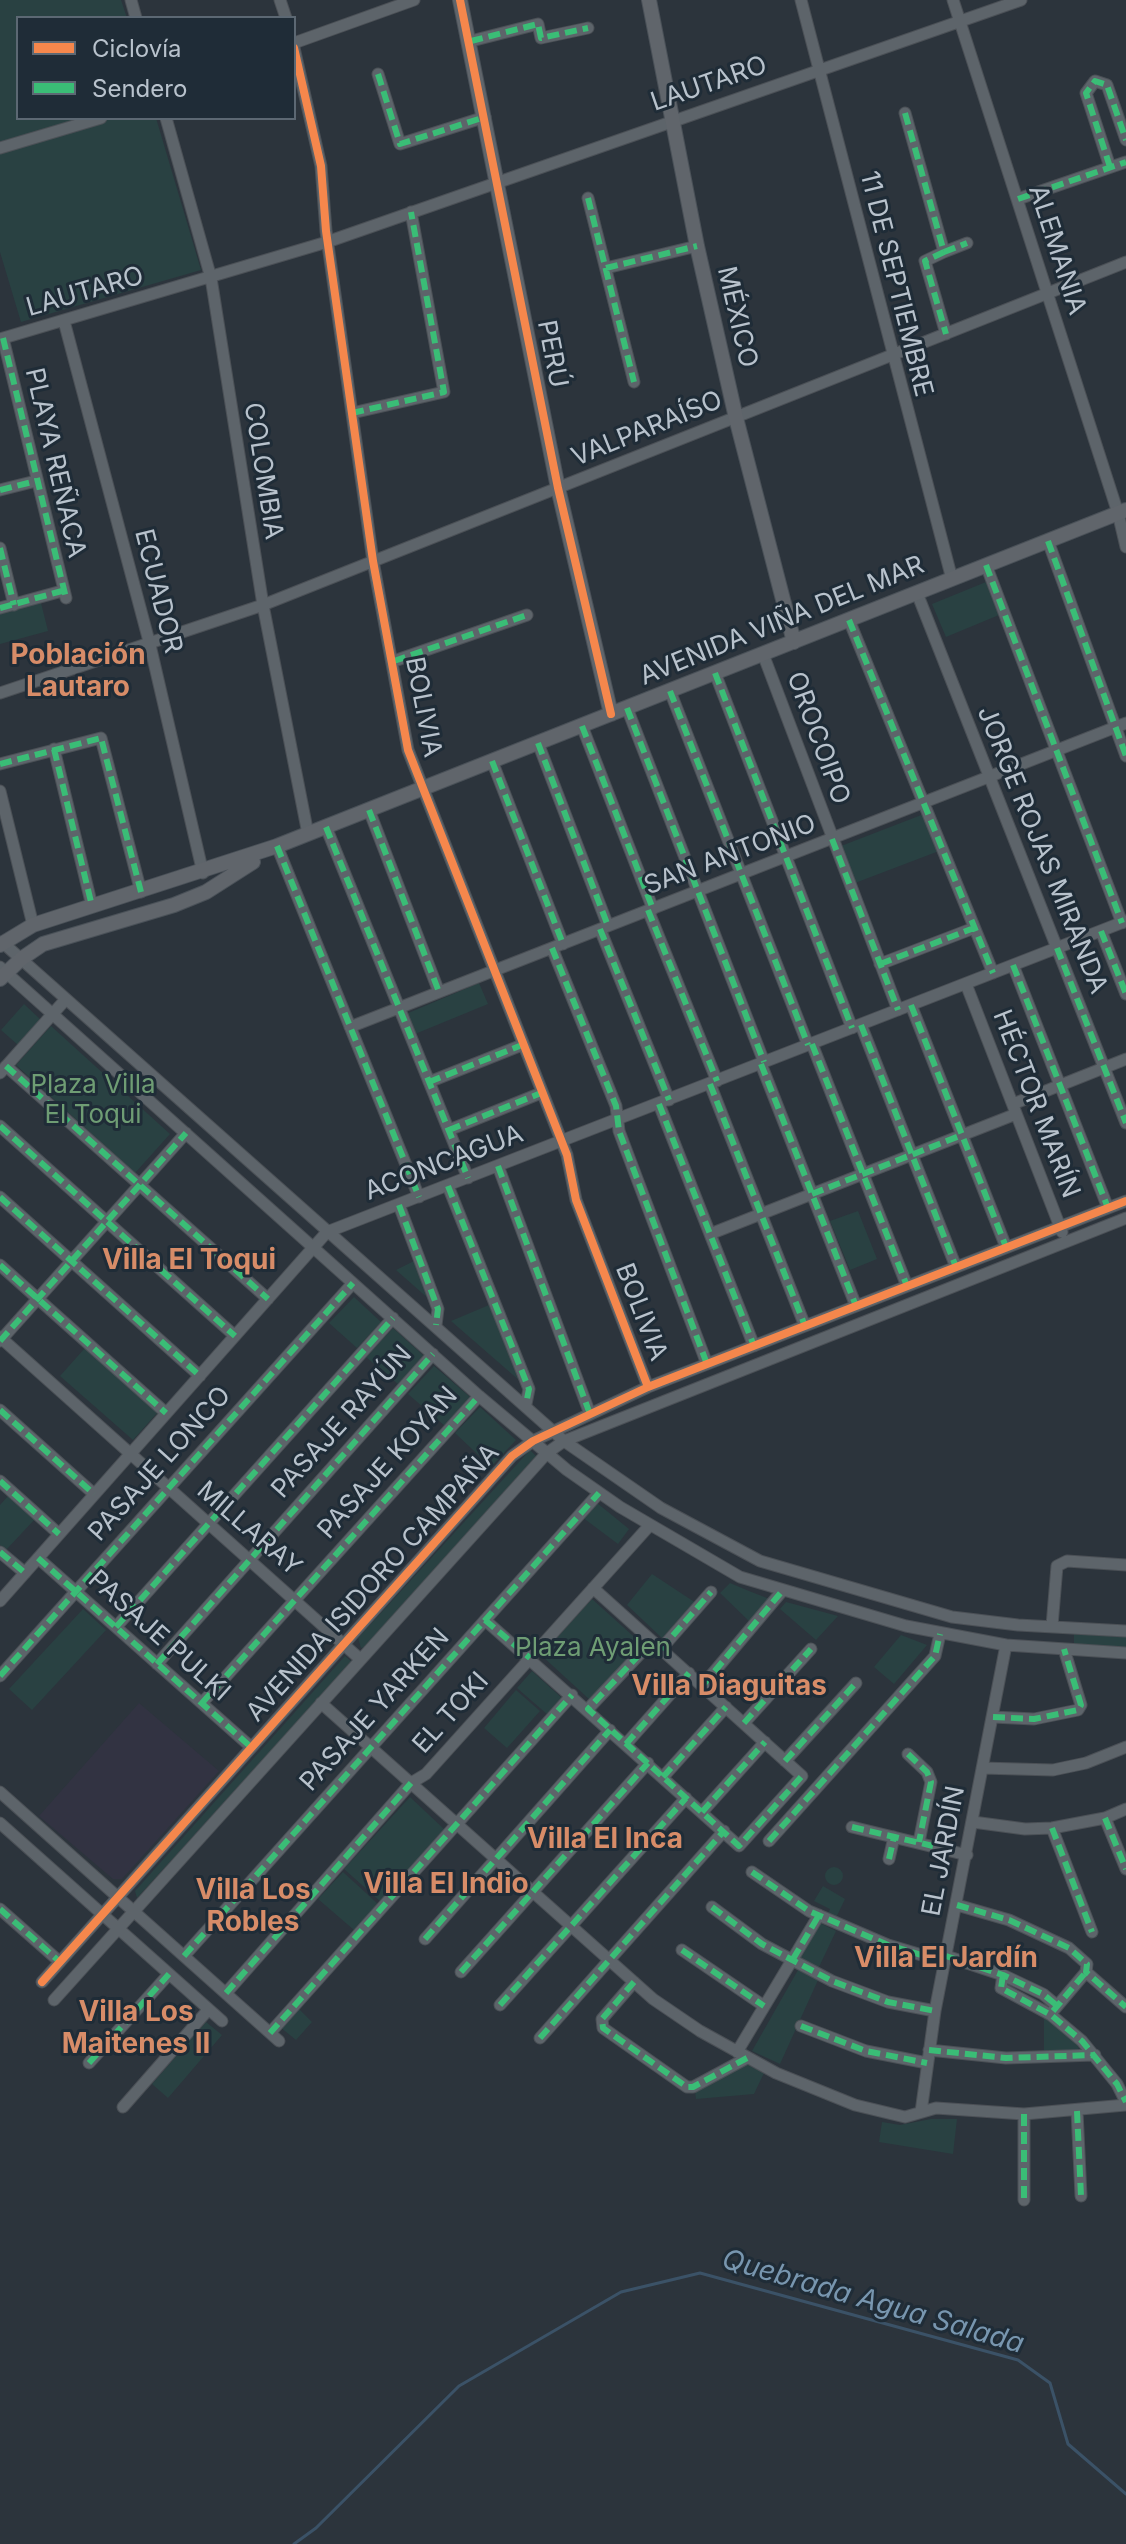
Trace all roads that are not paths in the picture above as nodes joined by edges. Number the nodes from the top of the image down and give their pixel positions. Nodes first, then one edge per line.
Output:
1 (414, 0) edge
2 (460, 0) edge
3 (649, 0) edge
4 (801, 0) edge
5 (953, 0) edge
6 (1021, 0) edge
7 (959, 21) junction
8 (588, 28) dead end
9 (471, 41) junction
10 (296, 45) edge
11 (296, 55) edge
12 (818, 70) junction
13 (378, 74) dead end
14 (905, 113) dead end
15 (485, 117) junction
16 (673, 119) junction
17 (94, 120) edge
18 (167, 120) edge
19 (1126, 140) edge
20 (0, 148) edge
21 (1126, 162) edge
22 (1110, 167) junction
23 (499, 180) junction
24 (588, 198) dead end
25 (1018, 199) junction
26 (411, 212) junction
27 (327, 242) junction
28 (967, 243) dead end
29 (697, 246) junction
30 (944, 252) junction
31 (1126, 262) edge
32 (606, 268) junction
33 (211, 278) junction
34 (1048, 294) junction
35 (64, 321) junction
36 (946, 334) junction
37 (1, 339) edge
38 (891, 356) junction
39 (634, 382) dead end
40 (352, 413) junction
41 (736, 418) junction
42 (36, 481) junction
43 (558, 488) junction
44 (0, 490) edge
45 (1123, 516) edge
46 (1048, 541) junction
47 (1126, 547) edge
48 (0, 548) edge
49 (373, 561) junction
50 (986, 565) junction
51 (952, 579) junction
52 (917, 593) junction
53 (14, 605) junction
54 (263, 605) junction
55 (0, 608) edge
56 (527, 615) dead end
57 (849, 620) junction
58 (794, 642) junction
59 (150, 645) junction
60 (763, 654) junction
61 (394, 661) junction
62 (715, 673) junction
63 (670, 691) junction
64 (0, 693) edge
65 (627, 708) junction
66 (611, 714) junction
67 (1120, 725) edge
68 (582, 726) junction
69 (538, 743) junction
70 (54, 749) junction
71 (1057, 750) junction
72 (1126, 756) edge
73 (492, 761) junction
74 (0, 764) edge
75 (990, 777) junction
76 (421, 789) junction
77 (0, 791) edge
78 (924, 802) junction
79 (369, 810) junction
80 (326, 827) junction
81 (308, 834) junction
82 (832, 839) junction
83 (277, 846) junction
84 (786, 856) junction
85 (203, 873) junction
86 (743, 873) junction
87 (213, 886) junction
88 (697, 891) junction
89 (141, 892) junction
90 (92, 906) junction
91 (650, 910) junction
92 (1124, 922) edge
93 (33, 925) junction
94 (604, 928) junction
95 (974, 928) junction
96 (1101, 931) junction
97 (1, 944) edge
98 (558, 946) junction
99 (1057, 948) junction
100 (21, 959) junction
101 (880, 964) junction
102 (1013, 965) junction
103 (493, 971) junction
104 (2, 973) edge
105 (993, 973) junction
106 (966, 984) junction
107 (439, 992) junction
108 (1126, 994) edge
109 (66, 999) junction
110 (911, 1005) junction
111 (398, 1008) junction
112 (898, 1010) junction
113 (53, 1014) junction
114 (856, 1026) junction
115 (350, 1027) junction
116 (522, 1045) junction
117 (810, 1045) junction
118 (1126, 1059) edge
119 (763, 1063) junction
120 (1104, 1068) junction
121 (3, 1069) edge
122 (429, 1082) junction
123 (713, 1082) junction
124 (1060, 1085) junction
125 (541, 1093) junction
126 (664, 1102) junction
127 (1014, 1109) junction
128 (618, 1120) junction
129 (1126, 1123) edge
130 (0, 1126) edge
131 (449, 1130) junction
132 (186, 1133) junction
133 (962, 1135) junction
134 (561, 1142) junction
135 (912, 1155) junction
136 (498, 1166) junction
137 (863, 1174) junction
138 (468, 1178) junction
139 (140, 1185) junction
140 (448, 1186) junction
141 (812, 1194) junction
142 (0, 1197) edge
143 (419, 1197) junction
144 (1126, 1201) edge
145 (399, 1205) junction
146 (1108, 1208) junction
147 (761, 1214) junction
148 (1126, 1218) edge
149 (107, 1222) junction
150 (1060, 1226) junction
151 (327, 1232) junction
152 (710, 1234) junction
153 (1065, 1240) junction
154 (314, 1247) junction
155 (1006, 1247) junction
156 (72, 1261) junction
157 (0, 1265) edge
158 (956, 1267) junction
159 (353, 1283) junction
160 (907, 1286) junction
161 (38, 1299) junction
162 (268, 1299) junction
163 (856, 1306) junction
164 (393, 1318) junction
165 (436, 1325) junction
166 (805, 1326) junction
167 (235, 1336) junction
168 (1, 1339) edge
169 (754, 1346) junction
170 (433, 1354) junction
171 (707, 1364) junction
172 (200, 1376) junction
173 (648, 1387) junction
174 (479, 1396) junction
175 (526, 1404) junction
176 (0, 1410) edge
177 (166, 1413) junction
178 (590, 1414) junction
179 (551, 1430) junction
180 (533, 1441) junction
181 (564, 1441) junction
182 (547, 1453) junction
183 (130, 1454) junction
184 (0, 1481) edge
185 (169, 1488) junction
186 (599, 1493) junction
187 (94, 1494) junction
188 (209, 1523) junction
189 (650, 1525) junction
190 (59, 1534) junction
191 (0, 1552) edge
192 (38, 1558) junction
193 (250, 1559) junction
194 (1126, 1565) edge
195 (25, 1573) junction
196 (593, 1588) junction
197 (783, 1590) junction
198 (76, 1591) junction
199 (711, 1592) dead end
200 (295, 1599) junction
201 (0, 1601) edge
202 (485, 1620) junction
203 (1052, 1626) junction
204 (116, 1627) junction
205 (1126, 1631) edge
206 (940, 1634) junction
207 (344, 1644) junction
208 (656, 1645) junction
209 (1006, 1645) junction
210 (811, 1649) dead end
211 (1064, 1649) junction
212 (1126, 1653) edge
213 (530, 1658) junction
214 (360, 1659) junction
215 (157, 1664) junction
216 (689, 1673) junction
217 (0, 1676) edge
218 (856, 1683) dead end
219 (703, 1685) junction
220 (572, 1695) junction
221 (202, 1703) junction
222 (321, 1703) junction
223 (726, 1707) junction
224 (588, 1709) junction
225 (993, 1717) junction
226 (744, 1723) junction
227 (610, 1730) junction
228 (765, 1742) junction
229 (626, 1744) junction
230 (251, 1747) junction
231 (370, 1747) junction
232 (1126, 1747) edge
233 (908, 1754) dead end
234 (785, 1761) junction
235 (648, 1763) junction
236 (982, 1768) junction
237 (663, 1777) junction
238 (411, 1783) junction
239 (0, 1792) edge
240 (686, 1798) junction
241 (1126, 1809) edge
242 (702, 1812) junction
243 (1105, 1818) junction
244 (973, 1822) junction
245 (0, 1823) edge
246 (457, 1824) junction
247 (852, 1827) dead end
248 (1052, 1828) junction
249 (724, 1831) junction
250 (894, 1837) junction
251 (769, 1841) dead end
252 (919, 1842) junction
253 (967, 1855) junction
254 (495, 1859) junction
255 (889, 1859) dead end
256 (1126, 1869) edge
257 (752, 1872) dead end
258 (533, 1893) junction
259 (117, 1896) junction
260 (957, 1905) junction
261 (712, 1907) dead end
262 (0, 1909) edge
263 (134, 1911) junction
264 (101, 1914) junction
265 (819, 1915) junction
266 (571, 1927) junction
267 (118, 1929) junction
268 (1092, 1932) dead end
269 (425, 1939) dead end
270 (682, 1950) dead end
271 (184, 1956) junction
272 (793, 1959) junction
273 (946, 1959) junction
274 (608, 1960) junction
275 (60, 1962) junction
276 (461, 1972) dead end
277 (1086, 1972) junction
278 (169, 1974) junction
279 (42, 1982) dead end
280 (634, 1982) junction
281 (226, 1993) junction
282 (54, 2000) dead end
283 (500, 2005) dead end
284 (764, 2006) junction
285 (1126, 2007) edge
286 (208, 2010) junction
287 (1053, 2010) junction
288 (935, 2011) junction
289 (222, 2021) dead end
290 (801, 2026) dead end
291 (540, 2038) dead end
292 (929, 2050) junction
293 (742, 2055) junction
294 (1095, 2055) junction
295 (89, 2063) dead end
296 (927, 2063) junction
297 (1126, 2103) edge
298 (123, 2107) dead end
299 (1077, 2111) junction
300 (921, 2112) junction
301 (1024, 2114) junction
302 (1081, 2196) dead end
303 (1024, 2200) dead end

1 - 10 street
2 - 9 main road, PERÚ
3 - 16 main road, MÉXICO
4 - 12 street, 11 DE SEPTIEMBRE
5 - 7 street, ALEMANIA
6 - 7 street, LAUTARO
7 - 12 street, LAUTARO
7 - 25 street, ALEMANIA
8 - 9 street
9 - 15 main road, PERÚ
11 - 27 street, BOLIVIA
12 - 16 street, LAUTARO
12 - 38 street, 11 DE SEPTIEMBRE
13 - 15 street
14 - 30 street
15 - 23 main road, PERÚ
16 - 23 street, LAUTARO
16 - 29 main road, MÉXICO
17 - 20 street
18 - 33 street, COLOMBIA
19 - 22 street
21 - 22 street
22 - 25 street
23 - 26 street, LAUTARO
23 - 43 main road, PERÚ
24 - 32 street
25 - 34 street, ALEMANIA
26 - 27 street, LAUTARO
26 - 40 street
27 - 33 street, LAUTARO
27 - 40 street, BOLIVIA
28 - 30 street
29 - 32 street
29 - 41 main road, MÉXICO
30 - 36 street
31 - 34 street, VALPARAÍSO
32 - 39 street
33 - 35 street, LAUTARO
33 - 54 street, COLOMBIA
34 - 36 street, VALPARAÍSO
34 - 45 street, ALEMANIA
35 - 37 street, LAUTARO
35 - 59 street, ECUADOR
36 - 38 street, VALPARAÍSO
37 - 42 street, PLAYA REÑACA
38 - 41 street, VALPARAÍSO
38 - 51 street, 11 DE SEPTIEMBRE
40 - 49 street, BOLIVIA
41 - 43 street, VALPARAÍSO
41 - 58 main road, MÉXICO
42 - 44 street
42 - 53 street, PLAYA REÑACA
43 - 49 street, VALPARAÍSO
43 - 66 main road, PERÚ
45 - 46 main road, AVENIDA VIÑA DEL MAR
45 - 47 street, ALEMANIA
46 - 50 main road, AVENIDA VIÑA DEL MAR
46 - 67 street
48 - 53 street
49 - 54 street, VALPARAÍSO
49 - 61 street, BOLIVIA
50 - 51 main road, AVENIDA VIÑA DEL MAR
50 - 71 street
51 - 52 main road, AVENIDA VIÑA DEL MAR
52 - 57 main road, AVENIDA VIÑA DEL MAR
52 - 75 street, JORGE ROJAS MIRANDA
53 - 55 street
54 - 59 street, VALPARAÍSO
54 - 81 street, COLOMBIA
56 - 61 street
57 - 58 main road, AVENIDA VIÑA DEL MAR
57 - 78 street
58 - 60 main road, AVENIDA VIÑA DEL MAR
59 - 64 street, VALPARAÍSO
59 - 85 street, ECUADOR
60 - 62 main road, AVENIDA VIÑA DEL MAR
60 - 82 street, OROCOIPO
61 - 76 street, BOLIVIA
62 - 63 main road, AVENIDA VIÑA DEL MAR
62 - 84 street
63 - 65 main road, AVENIDA VIÑA DEL MAR
63 - 86 street
65 - 66 main road, AVENIDA VIÑA DEL MAR
65 - 88 street
66 - 68 main road, AVENIDA VIÑA DEL MAR
67 - 71 street, SAN ANTONIO
67 - 72 street
68 - 69 main road, AVENIDA VIÑA DEL MAR
68 - 91 street
69 - 73 main road, AVENIDA VIÑA DEL MAR
69 - 94 street
70 - 74 street
70 - 89 street
70 - 90 street
71 - 75 street, SAN ANTONIO
71 - 92 street
73 - 76 main road, AVENIDA VIÑA DEL MAR
73 - 98 street
75 - 78 street, SAN ANTONIO
75 - 99 street, JORGE ROJAS MIRANDA
76 - 79 main road, AVENIDA VIÑA DEL MAR
76 - 103 street, BOLIVIA
77 - 93 street
78 - 82 street, SAN ANTONIO
78 - 95 street
79 - 80 main road, AVENIDA VIÑA DEL MAR
79 - 107 street
80 - 81 main road, AVENIDA VIÑA DEL MAR
80 - 111 street
81 - 83 main road, AVENIDA VIÑA DEL MAR
82 - 84 street, SAN ANTONIO
82 - 101 street, OROCOIPO
83 - 85 main road, AVENIDA VIÑA DEL MAR
83 - 87 main road, AVENIDA VIÑA DEL MAR
83 - 115 street
84 - 86 street, SAN ANTONIO
84 - 114 street
85 - 87 main road
85 - 89 main road, AVENIDA VIÑA DEL MAR
86 - 88 street, SAN ANTONIO
86 - 117 street
87 - 100 main road, AVENIDA VIÑA DEL MAR
88 - 91 street, SAN ANTONIO
88 - 119 street
89 - 90 main road, AVENIDA VIÑA DEL MAR
90 - 93 main road, AVENIDA VIÑA DEL MAR
91 - 94 street, SAN ANTONIO
91 - 123 street
92 - 96 street, ACONCAGUA
93 - 97 main road, AVENIDA VIÑA DEL MAR
94 - 98 street, SAN ANTONIO
94 - 126 street
95 - 101 street
95 - 105 street
96 - 99 street, ACONCAGUA
96 - 108 street
97 - 100 street
98 - 103 street, SAN ANTONIO
98 - 128 street
99 - 102 street, ACONCAGUA
99 - 120 street, JORGE ROJAS MIRANDA
100 - 104 main road, AVENIDA VIÑA DEL MAR
100 - 109 street
101 - 112 street, OROCOIPO
102 - 105 street, ACONCAGUA
102 - 124 street
103 - 107 street, SAN ANTONIO
103 - 116 street, BOLIVIA
104 - 113 street
105 - 106 street, ACONCAGUA
106 - 110 street, ACONCAGUA
106 - 127 street, HÉCTOR MARÍN
107 - 111 street, SAN ANTONIO
109 - 113 street
109 - 151 street
110 - 112 street, ACONCAGUA
110 - 133 street
111 - 115 street, SAN ANTONIO
111 - 122 street
112 - 114 street, ACONCAGUA
113 - 121 street
113 - 132 street
114 - 117 street, ACONCAGUA
114 - 135 street
115 - 143 street
116 - 122 street
116 - 125 street, BOLIVIA
117 - 119 street, ACONCAGUA
117 - 137 street
118 - 120 street
119 - 123 street, ACONCAGUA
119 - 141 street
120 - 124 street
120 - 129 street, JORGE ROJAS MIRANDA
121 - 139 street
122 - 131 street
123 - 126 street, ACONCAGUA
123 - 147 street
124 - 127 street
124 - 146 street
125 - 131 street
125 - 134 street, BOLIVIA
126 - 128 street, ACONCAGUA
126 - 152 street
127 - 133 street
127 - 150 street, HÉCTOR MARÍN
128 - 134 street, ACONCAGUA
128 - 171 street
130 - 149 street
131 - 138 street
132 - 139 street
132 - 154 street
133 - 135 street
133 - 155 street
134 - 136 street, ACONCAGUA
134 - 173 street, BOLIVIA
135 - 137 street
135 - 158 street
136 - 138 street, ACONCAGUA
136 - 178 street
137 - 141 street
137 - 160 street
138 - 140 street, ACONCAGUA
139 - 149 street
139 - 162 street
140 - 143 street, ACONCAGUA
140 - 175 street
141 - 147 street
141 - 163 street
142 - 156 street
143 - 145 street, ACONCAGUA
144 - 146 street, AVENIDA ISIDORO CAMPAÑA
145 - 151 street, ACONCAGUA
145 - 165 street
146 - 150 street, AVENIDA ISIDORO CAMPAÑA
147 - 152 street
147 - 166 street
148 - 153 street, AVENIDA ISIDORO CAMPAÑA
149 - 156 street
149 - 167 street
150 - 153 street, HÉCTOR MARÍN
150 - 155 street, AVENIDA ISIDORO CAMPAÑA
151 - 154 street, ACONCAGUA
151 - 165 street
152 - 169 street
153 - 181 street, AVENIDA ISIDORO CAMPAÑA
154 - 159 street
154 - 162 street, ACONCAGUA
155 - 158 street, AVENIDA ISIDORO CAMPAÑA
156 - 161 street
156 - 172 street
157 - 161 street
158 - 160 street, AVENIDA ISIDORO CAMPAÑA
159 - 164 street
159 - 185 street, PASAJE LONCO
160 - 163 street, AVENIDA ISIDORO CAMPAÑA
161 - 168 street
161 - 177 street
162 - 167 street, ACONCAGUA
163 - 166 street, AVENIDA ISIDORO CAMPAÑA
164 - 170 street
164 - 188 street
165 - 175 street
166 - 169 street, AVENIDA ISIDORO CAMPAÑA
167 - 172 street, ACONCAGUA
168 - 183 street, MILLARAY
169 - 171 street, AVENIDA ISIDORO CAMPAÑA
170 - 174 street
170 - 193 street, PASAJE RAYÚN
171 - 173 street, AVENIDA ISIDORO CAMPAÑA
172 - 177 street, ACONCAGUA
173 - 178 street, AVENIDA ISIDORO CAMPAÑA
174 - 180 street
174 - 200 street, PASAJE KOYAN
175 - 179 street
176 - 187 street
177 - 183 street, ACONCAGUA
178 - 179 street, AVENIDA ISIDORO CAMPAÑA
179 - 180 street, AVENIDA ISIDORO CAMPAÑA
179 - 181 street
180 - 182 street
180 - 207 street, AVENIDA ISIDORO CAMPAÑA
181 - 182 street, AVENIDA ISIDORO CAMPAÑA
181 - 203 street
182 - 186 street
182 - 214 street, AVENIDA ISIDORO CAMPAÑA
183 - 185 street, MILLARAY
183 - 187 street, ACONCAGUA
184 - 190 street
185 - 188 street, MILLARAY
185 - 198 street, PASAJE LONCO
186 - 189 street
186 - 202 street, PASAJE YARKEN
187 - 190 street, ACONCAGUA
188 - 193 street, MILLARAY
188 - 204 street
189 - 196 street, EL TOKI
189 - 197 street
190 - 192 street, ACONCAGUA
191 - 195 street
192 - 195 street, ACONCAGUA
192 - 198 street, PASAJE PULKI
193 - 200 street, MILLARAY
193 - 215 street, PASAJE RAYÚN
194 - 203 street
195 - 201 street, ACONCAGUA
196 - 208 street
196 - 213 street, EL TOKI
197 - 206 street
197 - 219 street
198 - 204 street, PASAJE PULKI
198 - 217 street, PASAJE LONCO
199 - 208 street
200 - 207 street, MILLARAY
200 - 221 street, PASAJE KOYAN
202 - 213 street
202 - 231 street, PASAJE YARKEN
203 - 205 street
204 - 215 street, PASAJE PULKI
206 - 209 street
206 - 251 street
207 - 214 street, MILLARAY
207 - 230 street, AVENIDA ISIDORO CAMPAÑA
208 - 216 street
208 - 224 street
209 - 211 street
209 - 225 street, EL JARDÍN
210 - 226 street
211 - 212 street
211 - 225 street
213 - 220 street
213 - 238 street, EL TOKI
214 - 222 street, AVENIDA ISIDORO CAMPAÑA
215 - 221 street, PASAJE PULKI
216 - 219 street
216 - 229 street
218 - 234 street
219 - 223 street
220 - 224 street
220 - 246 street
221 - 230 street, PASAJE PULKI
222 - 231 street
222 - 263 street, AVENIDA ISIDORO CAMPAÑA
223 - 226 street
223 - 237 street
224 - 227 street
225 - 236 street, EL JARDÍN
226 - 228 street
227 - 229 street
227 - 254 street
228 - 234 street
228 - 242 street
229 - 235 street
230 - 259 street, AVENIDA ISIDORO CAMPAÑA
231 - 238 street
231 - 271 street, PASAJE YARKEN
232 - 236 street
233 - 252 street
234 - 249 street
235 - 237 street
235 - 258 street
236 - 244 street, EL JARDÍN
237 - 240 street
238 - 246 street
238 - 281 street, EL TOKI
239 - 259 street
240 - 242 street
240 - 266 street
241 - 243 street
242 - 249 street
243 - 248 street
243 - 256 street
244 - 248 street
244 - 253 street, EL JARDÍN
245 - 264 street
246 - 254 street
246 - 281 street
247 - 250 street
248 - 268 street
249 - 274 street
250 - 252 street
250 - 255 street
252 - 253 street
253 - 260 street, EL JARDÍN
254 - 258 street
254 - 269 street
257 - 265 street
258 - 266 street
258 - 276 street
259 - 263 street
259 - 264 street, AVENIDA ISIDORO CAMPAÑA
260 - 273 street, EL JARDÍN
260 - 277 street
261 - 272 street
262 - 275 street
263 - 267 street, AVENIDA ISIDORO CAMPAÑA
263 - 271 street
264 - 267 street
264 - 275 street, AVENIDA ISIDORO CAMPAÑA
265 - 272 street
265 - 273 street
266 - 274 street
266 - 283 street
267 - 278 street
267 - 282 street, AVENIDA ISIDORO CAMPAÑA
270 - 284 street
271 - 281 street
272 - 284 street
272 - 288 street
273 - 287 street
273 - 288 street, EL JARDÍN
274 - 280 street
274 - 291 street
275 - 279 street, AVENIDA ISIDORO CAMPAÑA
277 - 285 street
277 - 287 street
278 - 286 street
278 - 295 street
280 - 293 street
280 - 293 street
284 - 293 street
286 - 289 street
286 - 298 street
287 - 294 street
288 - 292 street, EL JARDÍN
290 - 296 street
292 - 294 street
292 - 296 street, EL JARDÍN
293 - 300 street
294 - 297 street
296 - 300 street, EL JARDÍN
297 - 299 street
299 - 301 street
299 - 302 street
300 - 301 street
301 - 303 street

